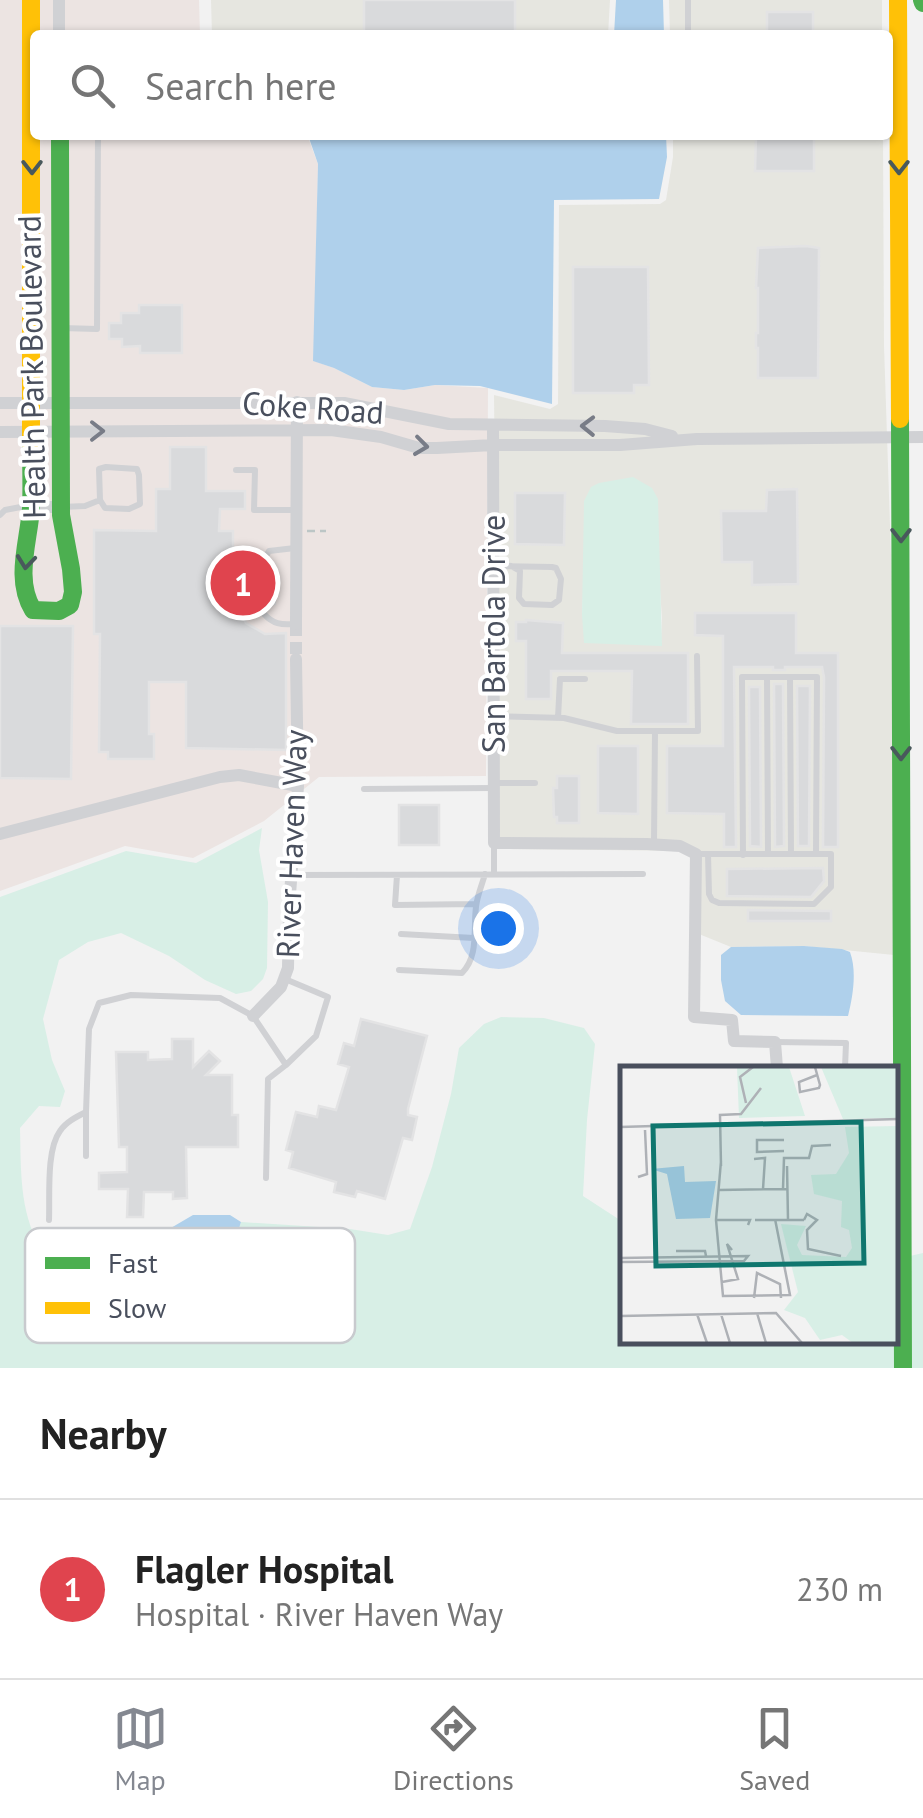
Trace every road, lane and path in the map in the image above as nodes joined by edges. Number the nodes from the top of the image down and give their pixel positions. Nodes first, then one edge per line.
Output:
1 (31, 0) edge
2 (59, 0) edge
3 (688, 0) edge
4 (898, 0) edge
5 (31, 30) edge
6 (60, 30) edge
7 (688, 30) edge
8 (33, 140) edge
9 (60, 140) edge
10 (98, 140) edge
11 (60, 328) junction
12 (296, 402) junction
13 (0, 403) edge
14 (32, 403) junction
15 (60, 404) junction
16 (493, 424) junction
17 (296, 430) junction
18 (0, 432) edge
19 (32, 432) junction
20 (60, 432) junction
21 (900, 437) junction
22 (923, 437) edge
23 (684, 439) junction
24 (494, 445) junction
25 (236, 470) dead end
26 (100, 500) junction
27 (31, 506) junction
28 (61, 507) junction
29 (295, 510) junction
30 (0, 515) edge
31 (326, 530) dead end
32 (305, 531) dead end
33 (295, 548) junction
34 (494, 566) junction
35 (510, 566) junction
36 (264, 570) dead end
37 (264, 614) dead end
38 (296, 624) joint
39 (697, 656) dead end
40 (296, 659) tunnel mouth
41 (768, 677) junction
42 (790, 677) junction
43 (585, 679) dead end
44 (494, 716) junction
45 (558, 718) junction
46 (655, 732) junction
47 (535, 783) dead end
48 (298, 786) junction
49 (494, 786) junction
50 (364, 789) dead end
51 (0, 834) edge
52 (494, 843) junction
53 (654, 844) junction
54 (702, 854) junction
55 (744, 854) junction
56 (768, 854) junction
57 (791, 854) junction
58 (816, 854) junction
59 (489, 874) junction
60 (643, 874) dead end
61 (292, 875) junction
62 (397, 876) junction
63 (476, 904) junction
64 (402, 934) dead end
65 (474, 938) junction
66 (398, 970) dead end
67 (285, 978) junction
68 (253, 1016) junction
69 (775, 1042) junction
70 (286, 1066) junction
71 (777, 1066) edge
72 (845, 1066) edge
73 (86, 1112) junction
74 (86, 1156) dead end
75 (266, 1178) dead end
76 (49, 1220) dead end
77 (903, 1368) edge

1 - 5 main road, Health Park Boulevard
2 - 6 street
3 - 7 lane
4 -> 21 main road
8 -> 14 main road, Health Park Boulevard
9 - 11 main road, Health Park Boulevard
10 - 11 lane
11 - 15 main road, Health Park Boulevard
12 - 15 street, Coke Road
12 - 16 street, Coke Road
12 - 17 street
13 - 14 street, Coke Road
14 - 15 street, Coke Road
14 - 19 main road, Health Park Boulevard
15 - 20 main road, Health Park Boulevard
23 -> 16 street, Coke Road
16 - 24 street, San Bartola Drive
20 -> 17 street, Coke Road
17 -> 24 street, Coke Road
17 - 29 street
18 - 19 street, Coke Road
19 - 20 street, Coke Road
19 - 27 main road, Health Park Boulevard
20 - 28 main road, Health Park Boulevard
21 - 22 street, Coke Road
21 - 23 street, Coke Road
21 -> 77 main road
23 - 24 street, Coke Road
24 - 34 street, San Bartola Drive
25 - 29 lane
26 - 26 lane
26 - 28 lane
27 - 28 street
27 -> 28 main road, Health Park Boulevard
27 - 30 lane
29 - 33 street
31 - 32 path
33 - 36 lane
33 - 38 street
34 - 35 lane
34 - 44 street, San Bartola Drive
35 - 35 lane
37 - 38 lane
39 - 46 lane
40 - 48 street, River Haven Way
41 - 42 lane
41 - 55 lane
41 - 56 lane
42 - 57 lane
42 - 58 lane
43 - 45 lane
44 - 45 lane
44 - 49 street, San Bartola Drive
45 - 46 lane
46 - 53 lane
47 - 49 lane
48 - 51 street
48 - 61 street, River Haven Way
49 - 50 lane
49 - 52 street, San Bartola Drive
52 - 53 street
52 - 59 lane
53 - 54 street
54 - 55 lane
54 - 58 lane
54 - 69 street
55 - 56 lane
56 - 57 lane
57 - 58 lane
59 - 60 lane
59 - 62 lane
59 - 63 lane
61 - 62 lane
61 - 67 street, River Haven Way
62 - 63 lane
63 - 65 lane
64 - 65 lane
65 - 66 lane
67 - 68 street, River Haven Way
67 - 70 lane
68 - 70 lane
68 - 73 lane
69 - 71 street
69 - 72 lane
70 - 75 lane
73 - 74 lane
73 - 76 lane

